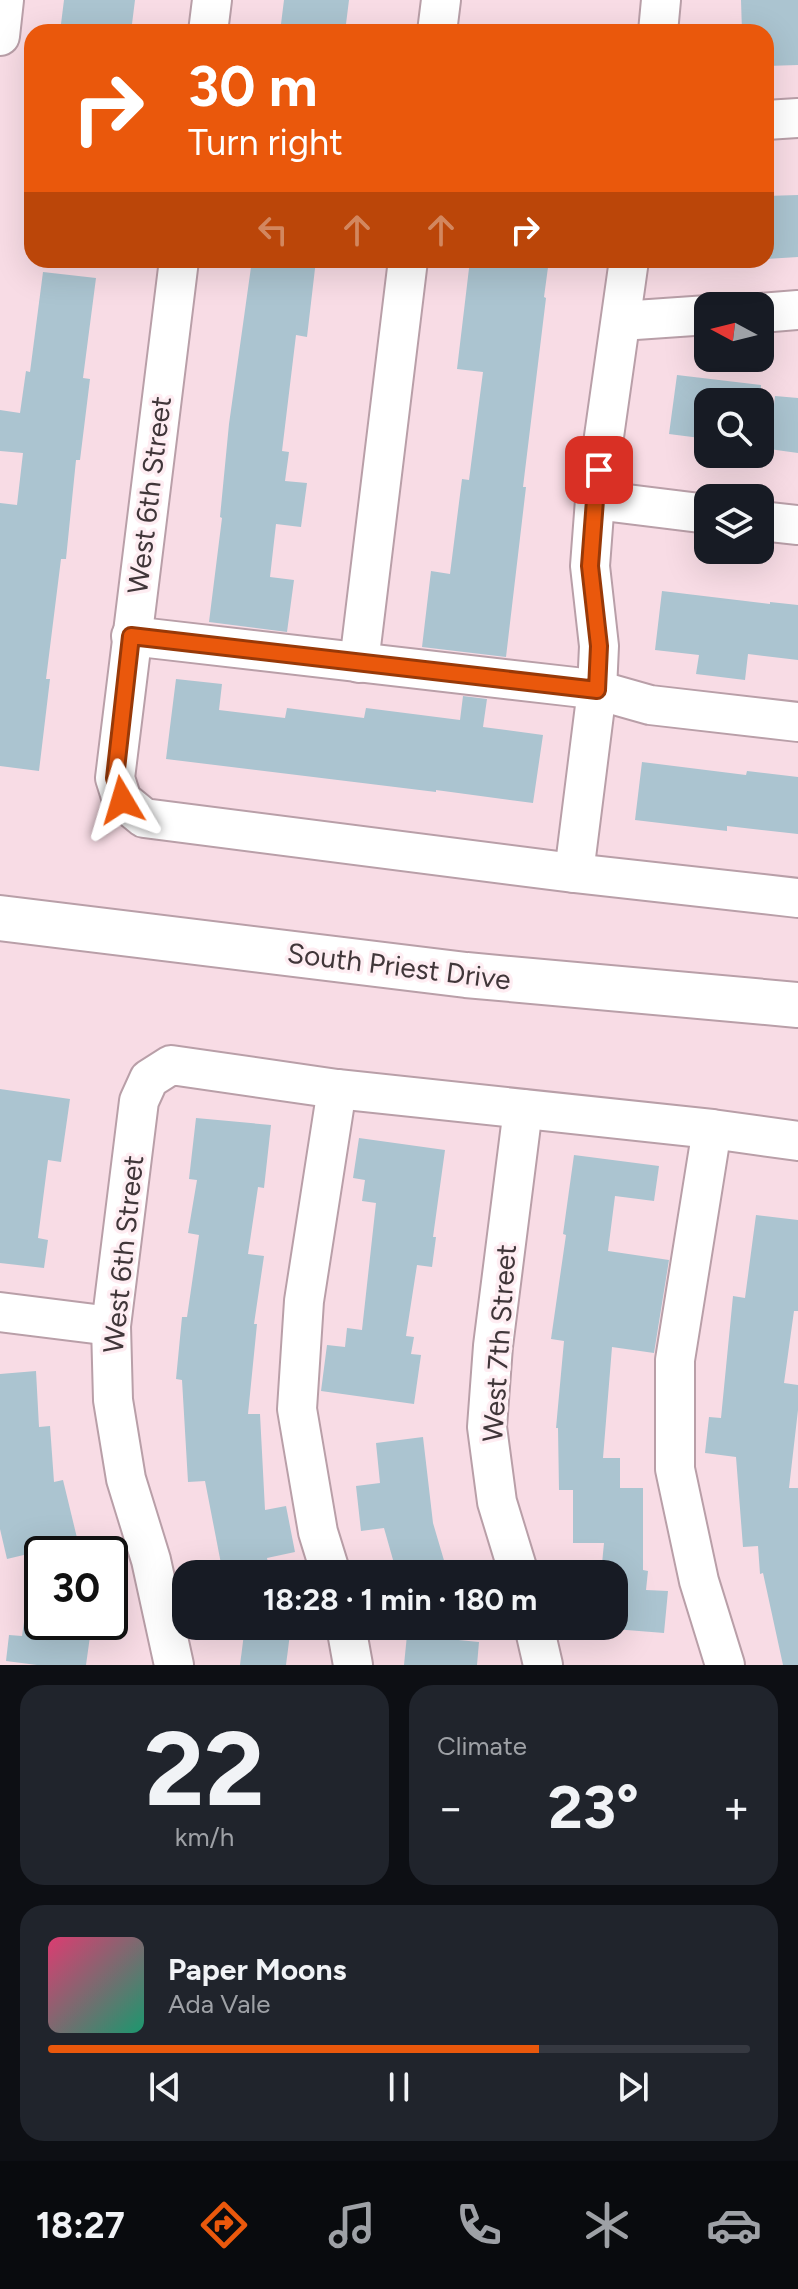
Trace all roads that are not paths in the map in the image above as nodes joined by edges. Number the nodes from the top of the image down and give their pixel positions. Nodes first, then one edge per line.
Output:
1 (4, 0) edge
2 (212, 0) edge
3 (441, 0) edge
4 (661, 0) edge
5 (209, 24) edge
6 (438, 24) edge
7 (659, 24) edge
8 (0, 36) edge
9 (798, 118) edge
10 (774, 120) edge
11 (178, 268) edge
12 (407, 268) edge
13 (628, 268) edge
14 (798, 310) edge
15 (774, 312) edge
16 (694, 316) edge
17 (621, 321) junction
18 (595, 500) junction
19 (694, 512) edge
20 (774, 522) edge
21 (798, 525) edge
22 (131, 636) junction
23 (359, 663) junction
24 (597, 690) junction
25 (798, 722) edge
26 (574, 873) junction
27 (798, 898) edge
28 (0, 918) edge
29 (798, 1005) edge
30 (337, 1089) junction
31 (523, 1109) junction
32 (712, 1129) junction
33 (798, 1141) edge
34 (0, 1312) edge
35 (111, 1326) junction
36 (327, 1560) edge
37 (515, 1560) edge
38 (349, 1640) edge
39 (537, 1640) edge
40 (174, 1665) edge
41 (353, 1665) edge
42 (543, 1665) edge
43 (725, 1665) edge

1 - 8 street
2 - 5 street
3 - 6 street
4 - 7 street
9 - 10 street
11 - 22 street, West 6th Street
12 - 23 street
13 - 17 street
14 - 15 street
16 - 17 street
17 - 18 street
18 - 19 street
18 - 24 street
20 - 21 street
22 - 23 street
22 - 26 street, West 6th Street
23 - 24 street
24 - 25 street
24 - 26 street
26 - 27 street
28 - 29 main road, South Priest Drive
30 - 31 street
30 - 35 street, West 6th Street
30 - 36 street
31 - 32 street
31 - 37 street, West 7th Street
32 - 33 street
32 - 43 street
34 - 35 street
35 - 40 street, West 6th Street
38 - 41 street
39 - 42 street

